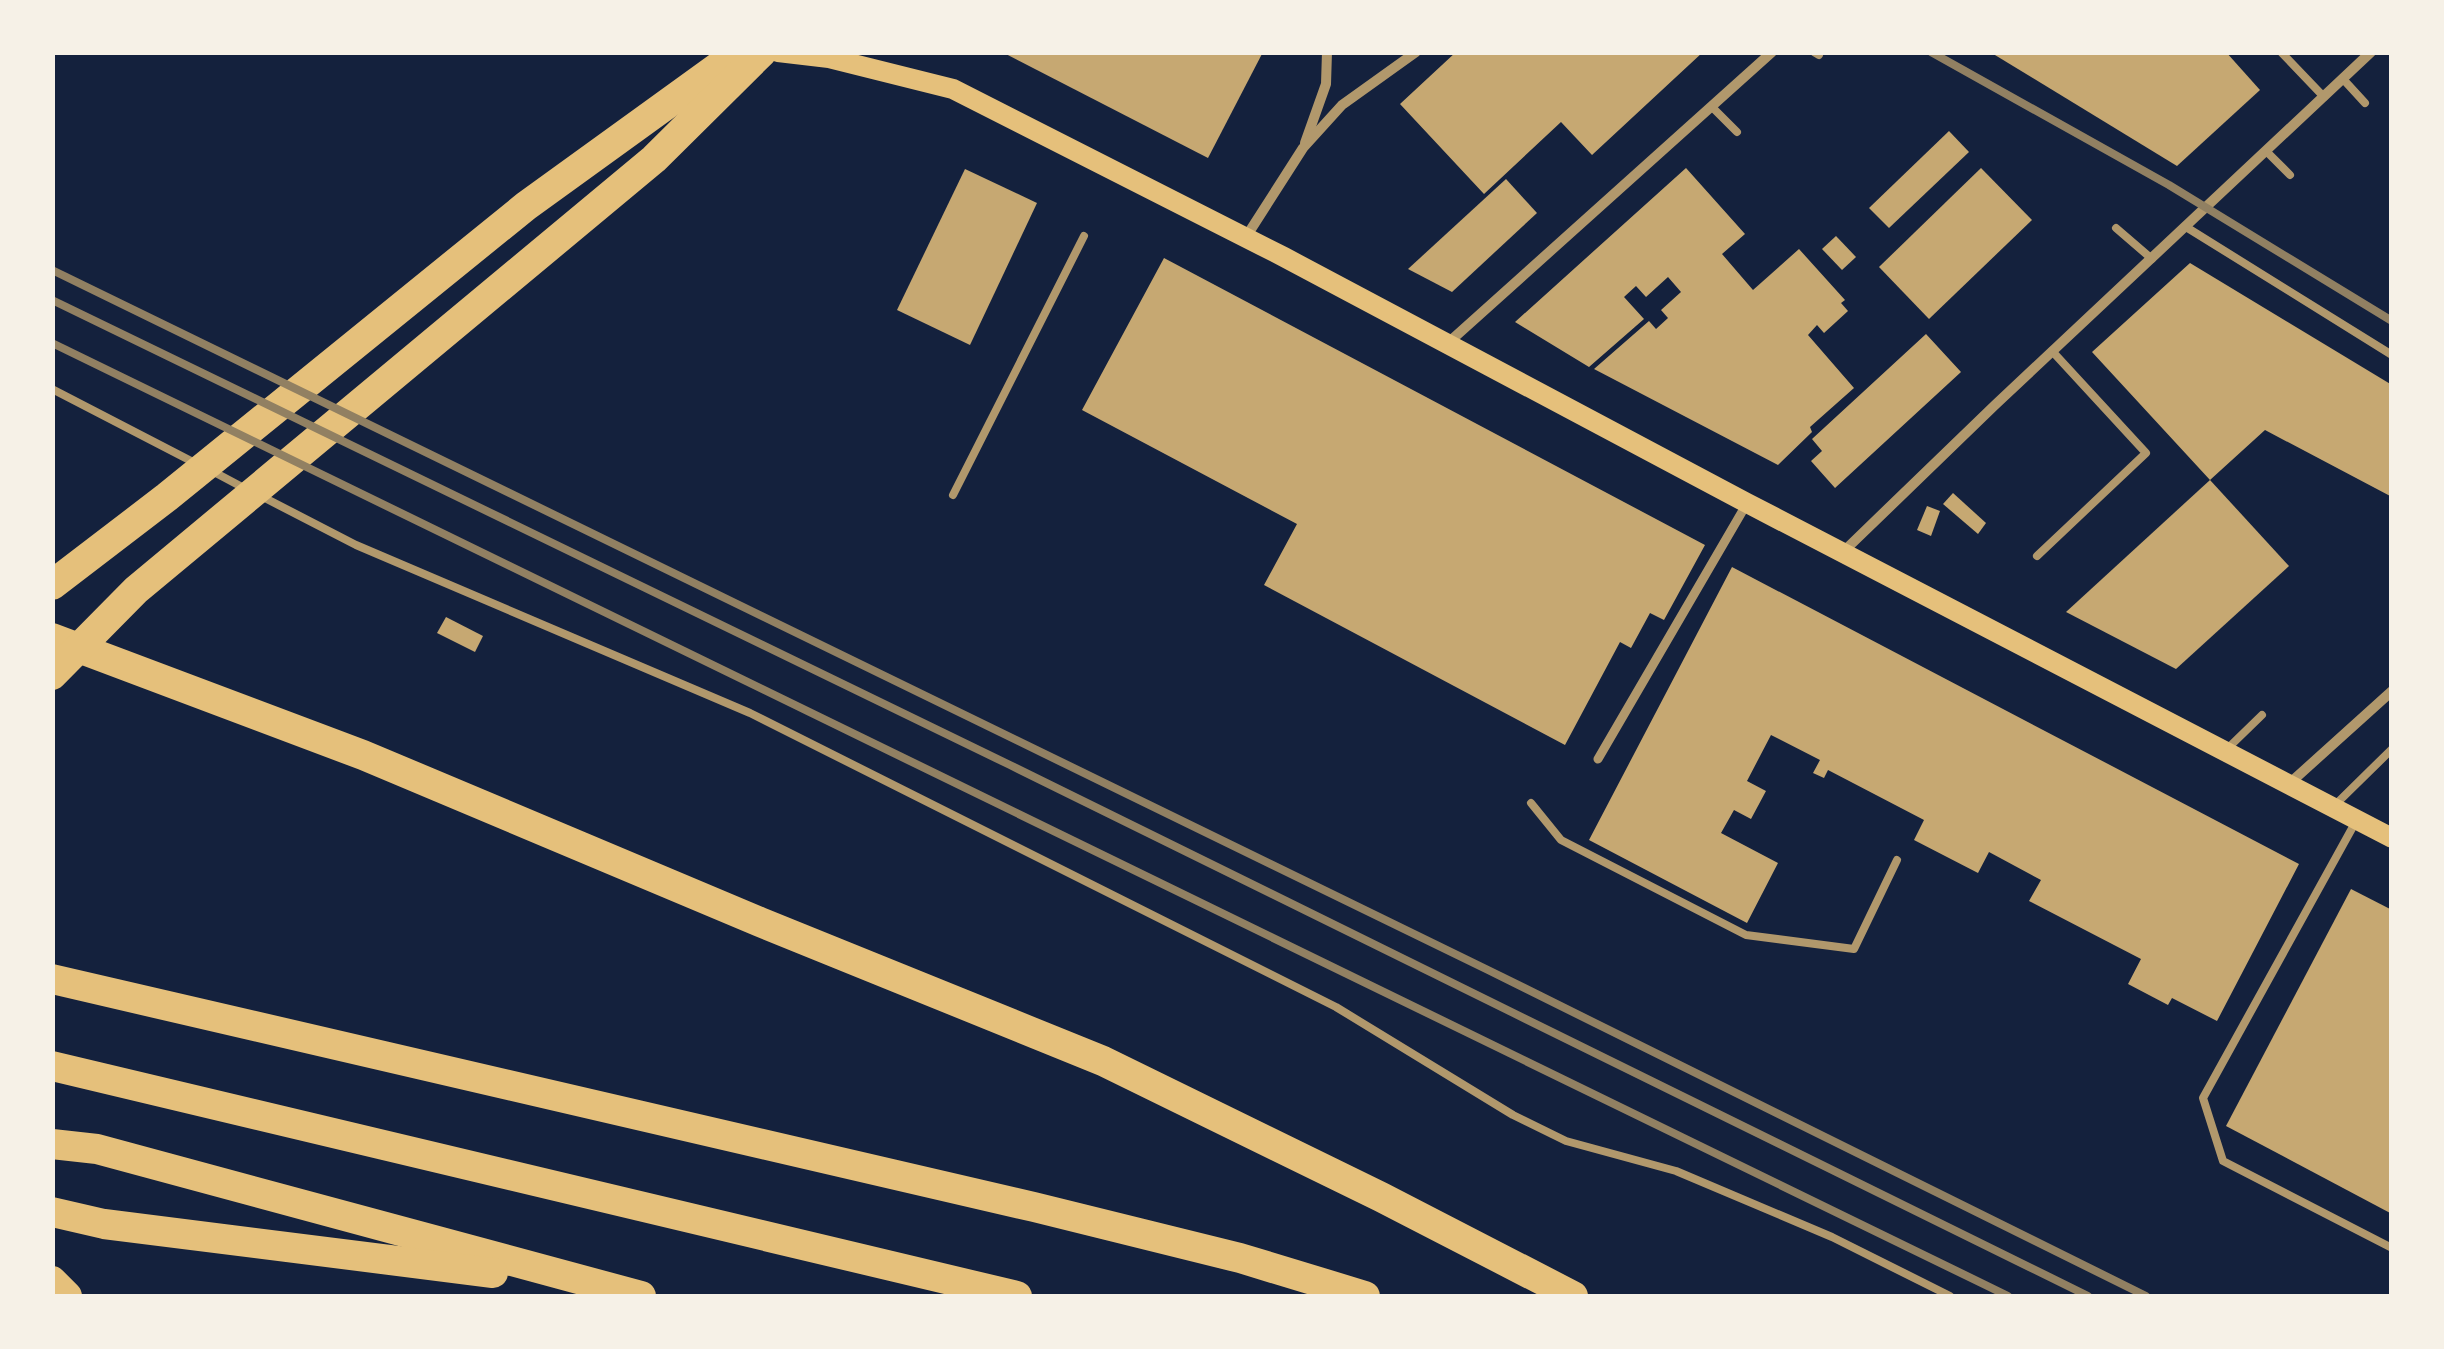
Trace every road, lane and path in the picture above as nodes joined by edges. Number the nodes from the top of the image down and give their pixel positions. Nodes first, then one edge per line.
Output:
1 (739, 52) edge
2 (762, 52) edge
3 (778, 52) edge
4 (1327, 52) edge
5 (1416, 52) edge
6 (1772, 52) edge
7 (2282, 52) edge
8 (2371, 52) edge
9 (2343, 79) junction
10 (2324, 97) junction
11 (2365, 103) dead end
12 (1712, 107) junction
13 (1737, 132) dead end
14 (1304, 148) junction
15 (2266, 152) junction
16 (2290, 175) dead end
17 (2186, 227) junction
18 (2116, 228) dead end
19 (1084, 236) dead end
20 (1246, 237) junction
21 (2152, 260) junction
22 (1448, 343) junction
23 (2052, 351) junction
24 (2392, 355) edge
25 (52, 389) edge
26 (953, 495) dead end
27 (1748, 503) junction
28 (1843, 552) junction
29 (2037, 556) dead end
30 (52, 585) edge
31 (52, 638) edge
32 (52, 675) edge
33 (2392, 692) edge
34 (2262, 716) dead end
35 (2392, 749) edge
36 (2226, 750) junction
37 (1598, 760) dead end
38 (2290, 783) junction
39 (1531, 802) dead end
40 (2334, 806) junction
41 (2358, 820) junction
42 (2392, 838) edge
43 (1896, 860) dead end
44 (52, 979) edge
45 (52, 1066) edge
46 (52, 1144) edge
47 (52, 1212) edge
48 (2392, 1248) edge
49 (52, 1281) edge
50 (605, 1288) junction
51 (67, 1296) edge
52 (641, 1296) edge
53 (1018, 1296) edge
54 (1365, 1296) edge
55 (1573, 1296) edge
56 (1950, 1296) edge

1 - 30 highway
2 - 32 highway
3 - 20 main road
4 - 14 street
5 - 14 street
6 - 12 street
7 - 10 lane
8 - 9 street
9 - 10 street
9 - 11 lane
10 - 15 street
12 - 13 lane
12 - 22 street
14 - 20 street
15 - 16 lane
15 - 17 street
17 - 21 street
17 - 24 lane
18 - 21 lane
19 - 26 lane
20 - 22 main road
21 - 23 street
22 - 27 main road
23 - 28 street
23 - 29 lane
25 - 56 lane
27 - 28 main road
27 - 37 street
28 - 36 main road
31 - 55 highway
33 - 38 street
34 - 36 lane
35 - 40 lane
36 - 38 main road
38 - 40 main road
39 - 43 lane
40 - 41 main road
41 - 42 main road
41 - 48 lane
44 - 54 highway
45 - 53 highway
46 - 50 highway
47 - 50 highway
49 - 51 highway
50 - 52 highway

